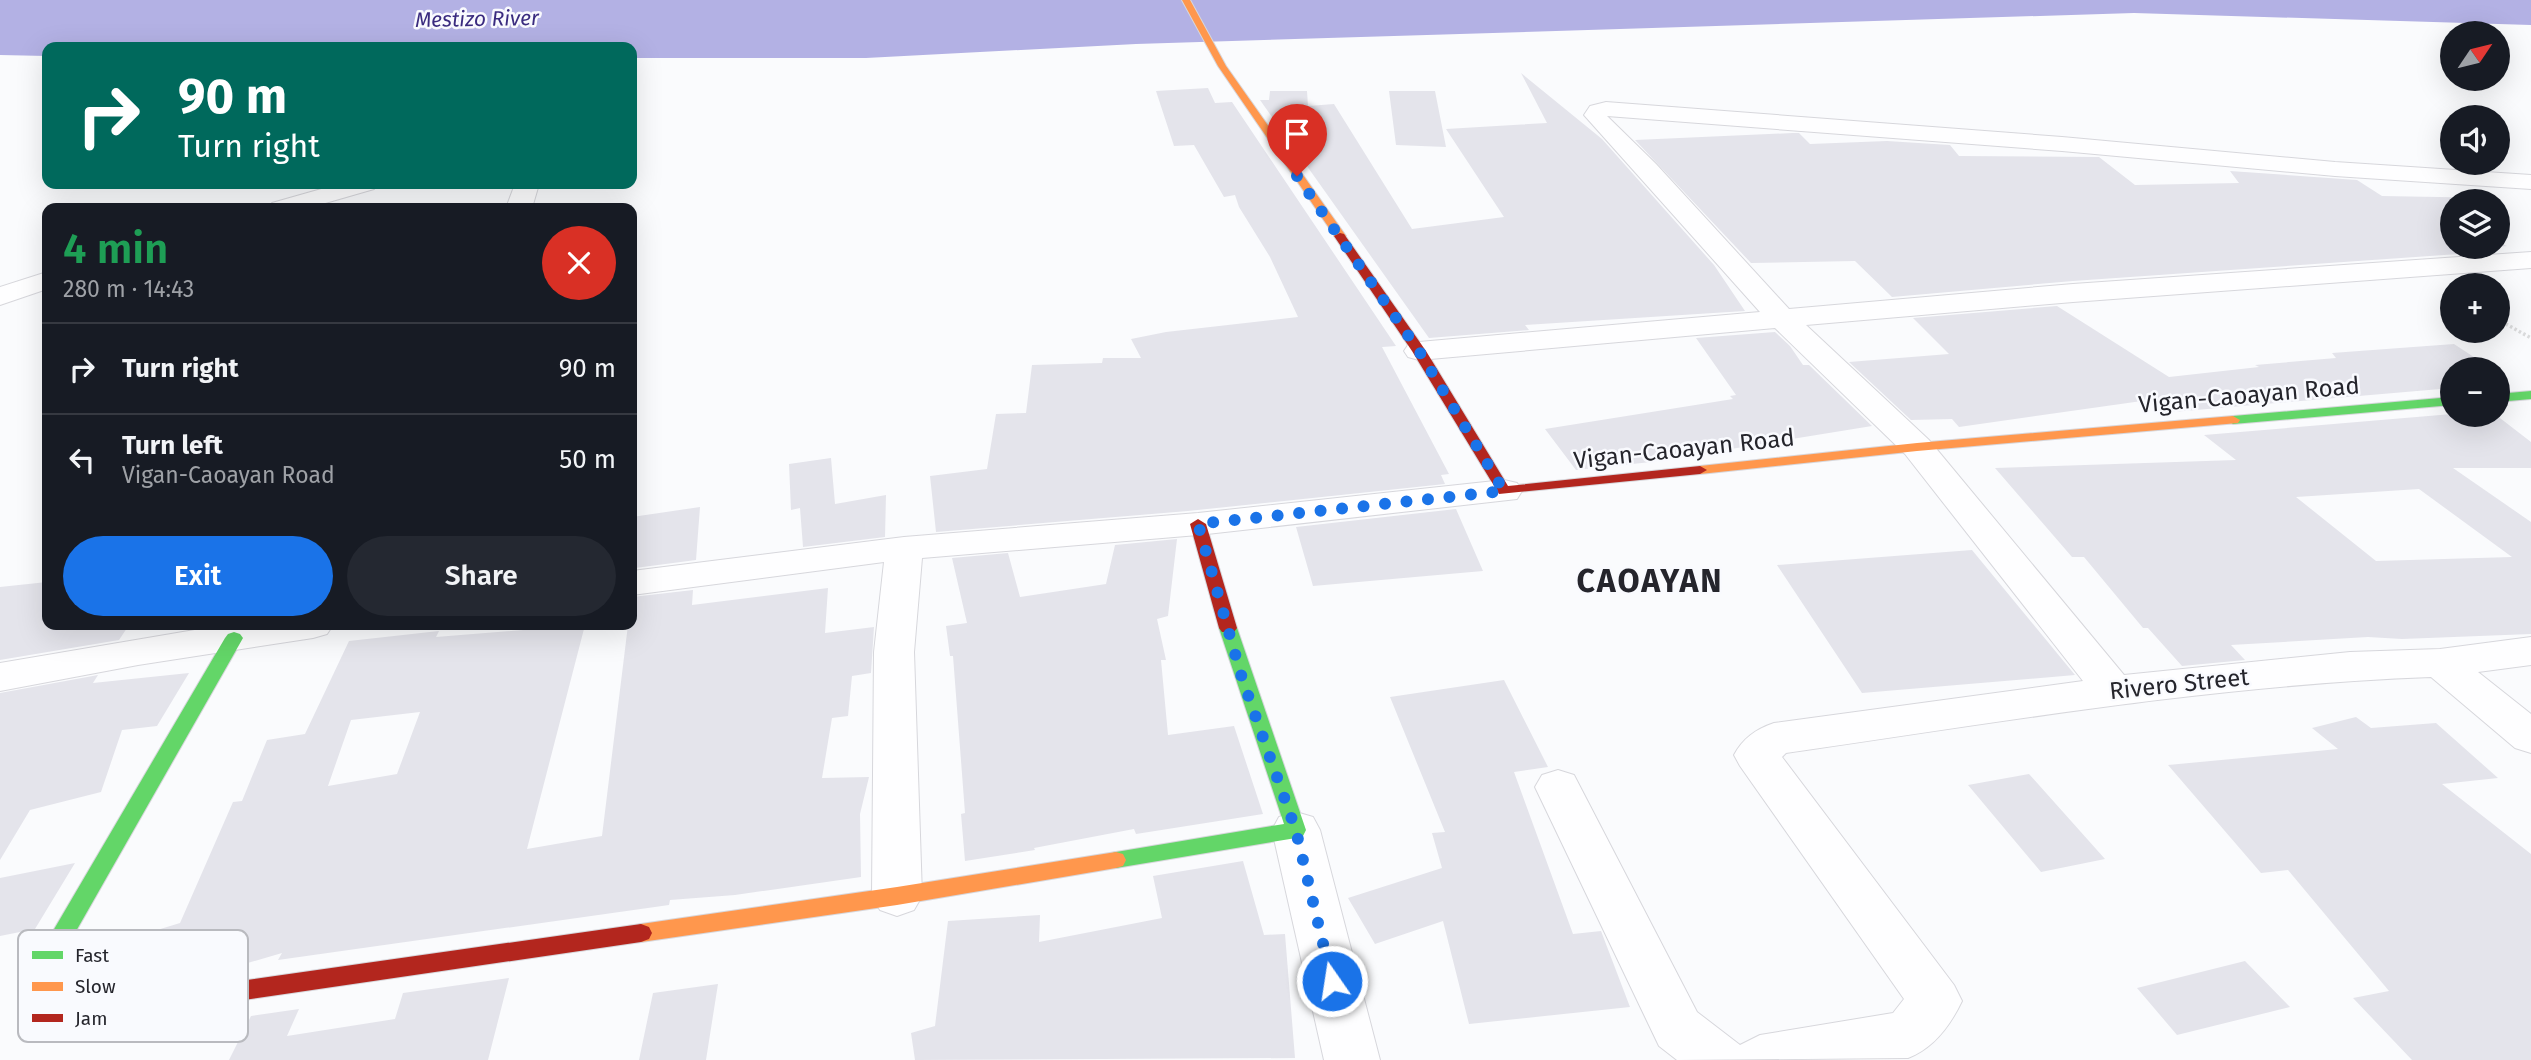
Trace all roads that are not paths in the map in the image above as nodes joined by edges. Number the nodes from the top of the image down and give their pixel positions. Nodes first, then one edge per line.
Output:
1 (1186, 0) edge
2 (2531, 182) edge
3 (348, 189) edge
4 (298, 203) edge
5 (2531, 260) edge
6 (42, 282) edge
7 (0, 296) edge
8 (1782, 319) junction
9 (1419, 351) junction
10 (2531, 395) edge
11 (2510, 397) edge
12 (2440, 402) edge
13 (1917, 447) junction
14 (1504, 491) junction
15 (1198, 524) junction
16 (904, 548) junction
17 (637, 582) edge
18 (283, 630) edge
19 (146, 638) edge
20 (234, 638) junction
21 (2531, 651) edge
22 (2440, 663) junction
23 (0, 677) edge
24 (2113, 691) junction
25 (2531, 737) edge
26 (1558, 787) dead end
27 (1296, 831) junction
28 (897, 896) junction
29 (65, 930) edge
30 (248, 991) edge
31 (1352, 1060) edge
32 (1719, 1060) edge
33 (1760, 1060) edge

1 - 9 main road
2 - 8 street
3 - 4 street
5 - 8 street
6 - 7 street
8 - 9 street
8 - 13 street
9 - 14 main road
10 - 11 main road
12 - 13 main road, Vigan-Caoayan Road
13 - 14 main road, Vigan-Caoayan Road
13 - 24 street
14 - 15 street
15 - 16 street
15 - 27 main road
16 - 17 street
16 - 28 street
18 - 20 street
19 - 20 street
19 - 23 street
20 - 29 main road
21 - 22 street, Rivero Street
22 - 24 street, Rivero Street
22 - 25 street
24 - 33 street, Rivero Street
26 - 32 street
27 - 28 main road
27 - 31 street
28 - 30 main road

